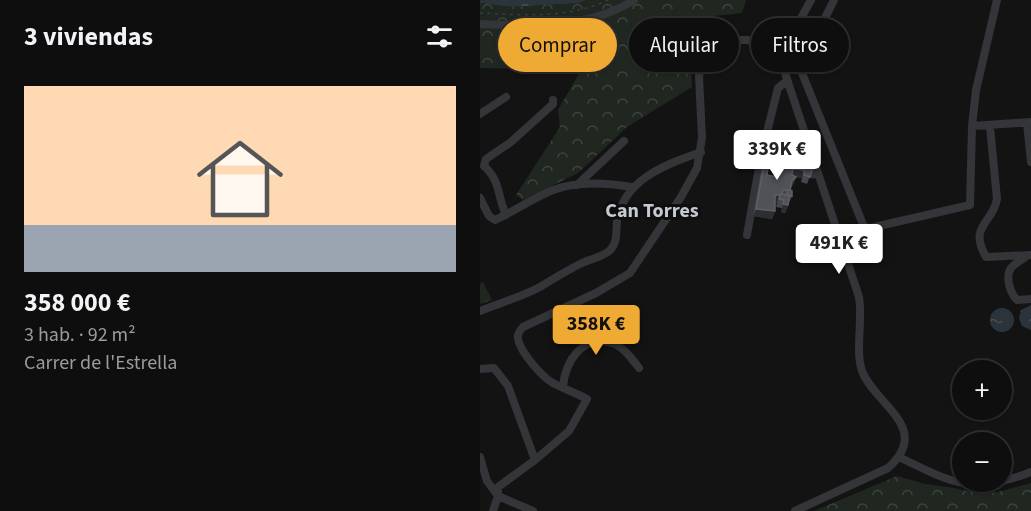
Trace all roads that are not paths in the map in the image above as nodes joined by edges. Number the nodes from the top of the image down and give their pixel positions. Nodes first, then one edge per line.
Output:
1 (634, 0) edge
2 (811, 0) edge
3 (834, 0) edge
4 (997, 0) edge
5 (801, 18) edge
6 (480, 24) edge
7 (751, 41) edge
8 (784, 72) edge
9 (787, 81) junction
10 (506, 97) dead end
11 (553, 100) dead end
12 (480, 114) edge
13 (1029, 123) edge
14 (972, 126) junction
15 (990, 127) junction
16 (624, 141) dead end
17 (700, 152) junction
18 (761, 156) junction
19 (1031, 162) edge
20 (818, 174) junction
21 (577, 185) junction
22 (632, 187) junction
23 (480, 198) edge
24 (506, 215) junction
25 (747, 235) dead end
26 (1030, 256) edge
27 (1031, 299) edge
28 (480, 311) edge
29 (639, 368) dead end
30 (480, 369) edge
31 (563, 387) junction
32 (480, 457) edge
33 (899, 457) junction
34 (535, 460) junction
35 (1031, 472) edge
36 (498, 496) junction
37 (493, 511) edge
38 (533, 511) edge
39 (795, 511) edge

1 - 6 street
2 - 5 street
3 - 14 street
4 - 14 street
7 - 17 street
8 - 9 street
9 - 18 street
9 - 20 street
10 - 12 street
11 - 24 street
13 - 15 street
13 - 19 street
14 - 15 street
15 - 26 street
16 - 21 street
17 - 22 street
17 - 31 street
18 - 20 street
18 - 25 street
20 - 33 street
21 - 22 street
21 - 24 street
22 - 28 street
23 - 24 street
26 - 27 street
29 - 31 street
30 - 34 street
31 - 34 street
32 - 36 street
33 - 35 street
33 - 39 street
34 - 36 street
36 - 37 street
36 - 38 street

